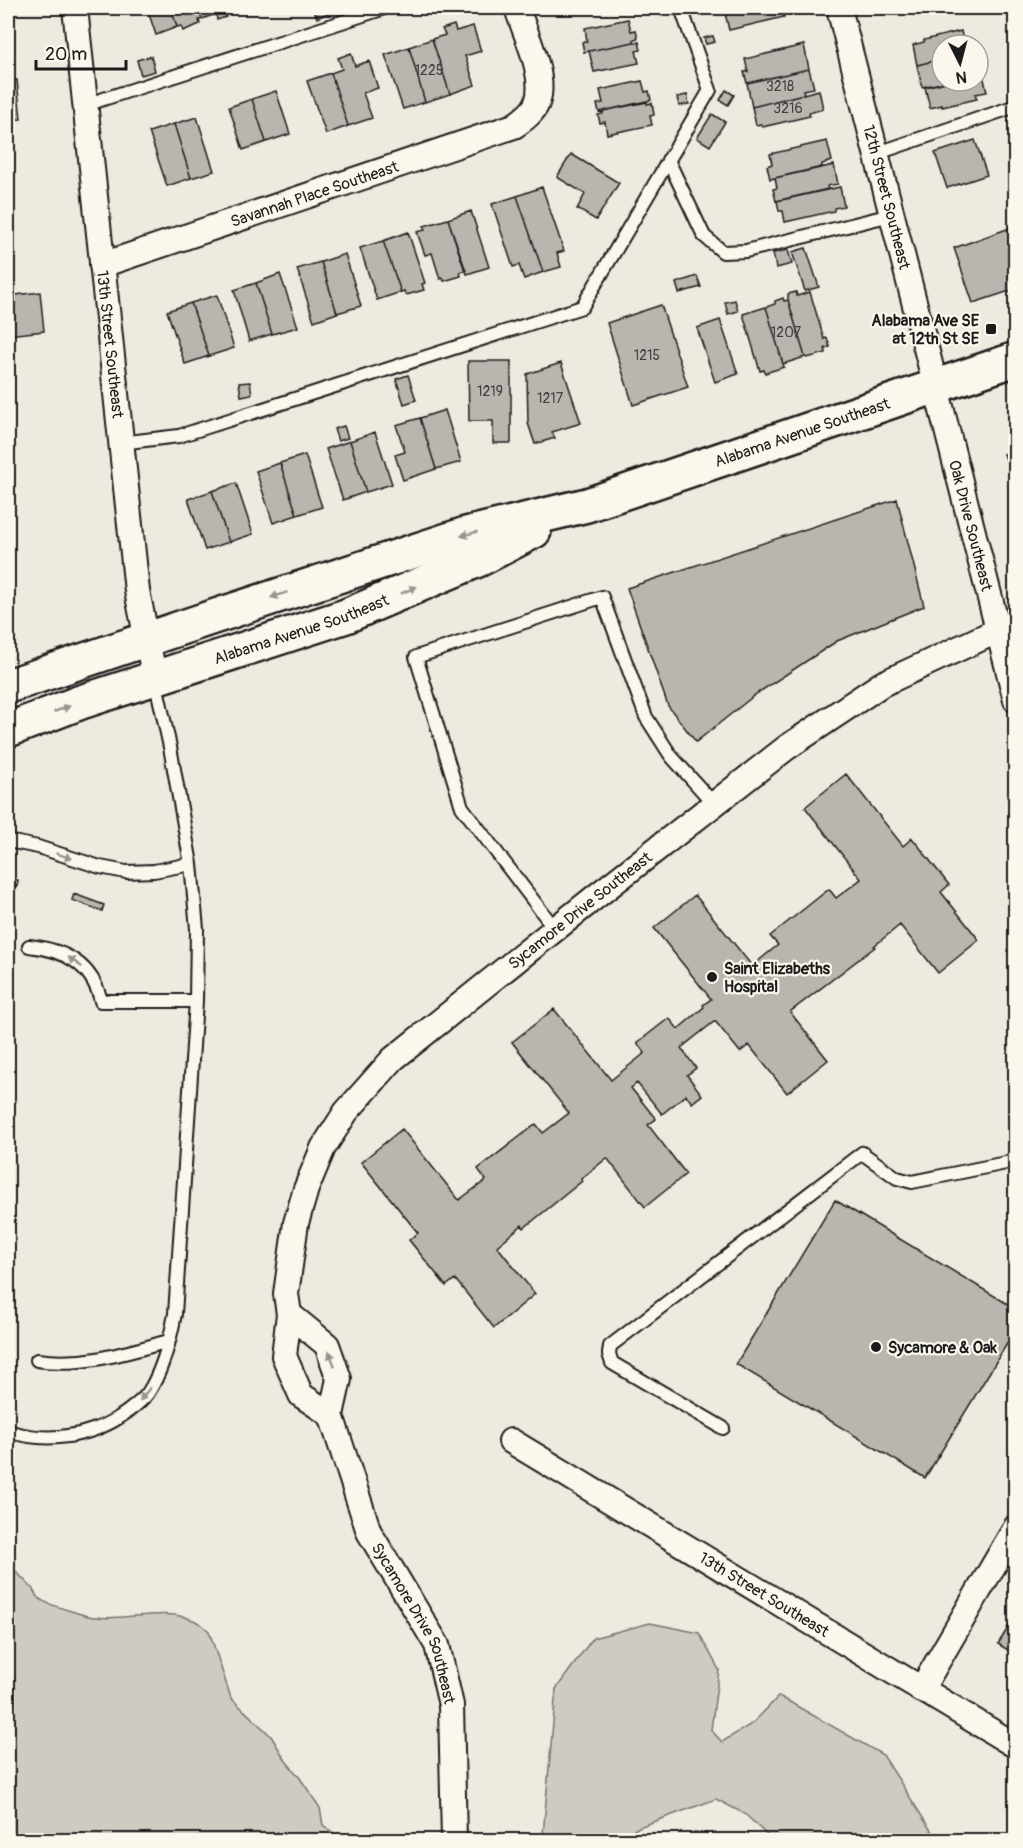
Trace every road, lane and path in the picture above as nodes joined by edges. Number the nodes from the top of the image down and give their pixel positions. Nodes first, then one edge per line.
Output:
1 (75, 8) edge
2 (385, 8) edge
3 (517, 8) edge
4 (681, 8) edge
5 (839, 8) edge
6 (85, 105) junction
7 (1016, 106) edge
8 (875, 154) junction
9 (668, 160) junction
10 (891, 215) junction
11 (102, 265) junction
12 (1016, 359) edge
13 (936, 386) junction
14 (120, 443) junction
15 (587, 505) junction
16 (1006, 626) edge
17 (147, 639) junction
18 (155, 679) junction
19 (8, 686) edge
20 (1016, 700) edge
21 (8, 730) edge
22 (714, 804) junction
23 (8, 841) edge
24 (191, 864) junction
25 (555, 929) junction
26 (29, 946) dead end
27 (196, 1001) junction
28 (1016, 1161) edge
29 (289, 1314) junction
30 (169, 1341) junction
31 (37, 1360) dead end
32 (331, 1415) junction
33 (723, 1428) dead end
34 (8, 1431) edge
35 (511, 1441) dead end
36 (1016, 1527) edge
37 (921, 1690) junction
38 (1016, 1746) edge
39 (454, 1840) edge

1 - 6 street, 13th Street Southeast
2 - 6 lane
3 - 11 street, Savannah Place Southeast
4 - 9 lane
5 - 8 street, 12th Street Southeast
6 - 11 street, 13th Street Southeast
7 - 8 lane
8 - 10 street, 12th Street Southeast
9 - 10 lane
9 - 14 lane
10 - 13 street, 12th Street Southeast
11 - 14 street, 13th Street Southeast
12 - 13 main road, Alabama Avenue Southeast
13 - 15 main road, Alabama Avenue Southeast
13 - 16 street, Oak Drive Southeast
14 - 17 street, 13th Street Southeast
15 -> 17 main road, Alabama Avenue Southeast
18 -> 15 main road, Alabama Avenue Southeast
16 - 20 street, Oak Drive Southeast
16 - 22 street, Sycamore Drive Southeast
17 - 18 street, 13th Street Southeast
17 - 19 main road, Alabama Avenue Southeast
21 -> 18 main road, Alabama Avenue Southeast
18 - 24 lane
22 - 25 street, Sycamore Drive Southeast
22 - 25 lane
23 -> 24 lane
24 - 27 lane
25 - 29 street, Sycamore Drive Southeast
27 -> 26 lane
27 - 30 lane
28 - 33 lane
29 - 32 street, Sycamore Drive Southeast
32 -> 29 street
30 - 31 lane
30 -> 34 lane
32 - 39 street, Sycamore Drive Southeast
35 - 37 street, 13th Street Southeast
36 - 37 street
37 - 38 street, 13th Street Southeast

